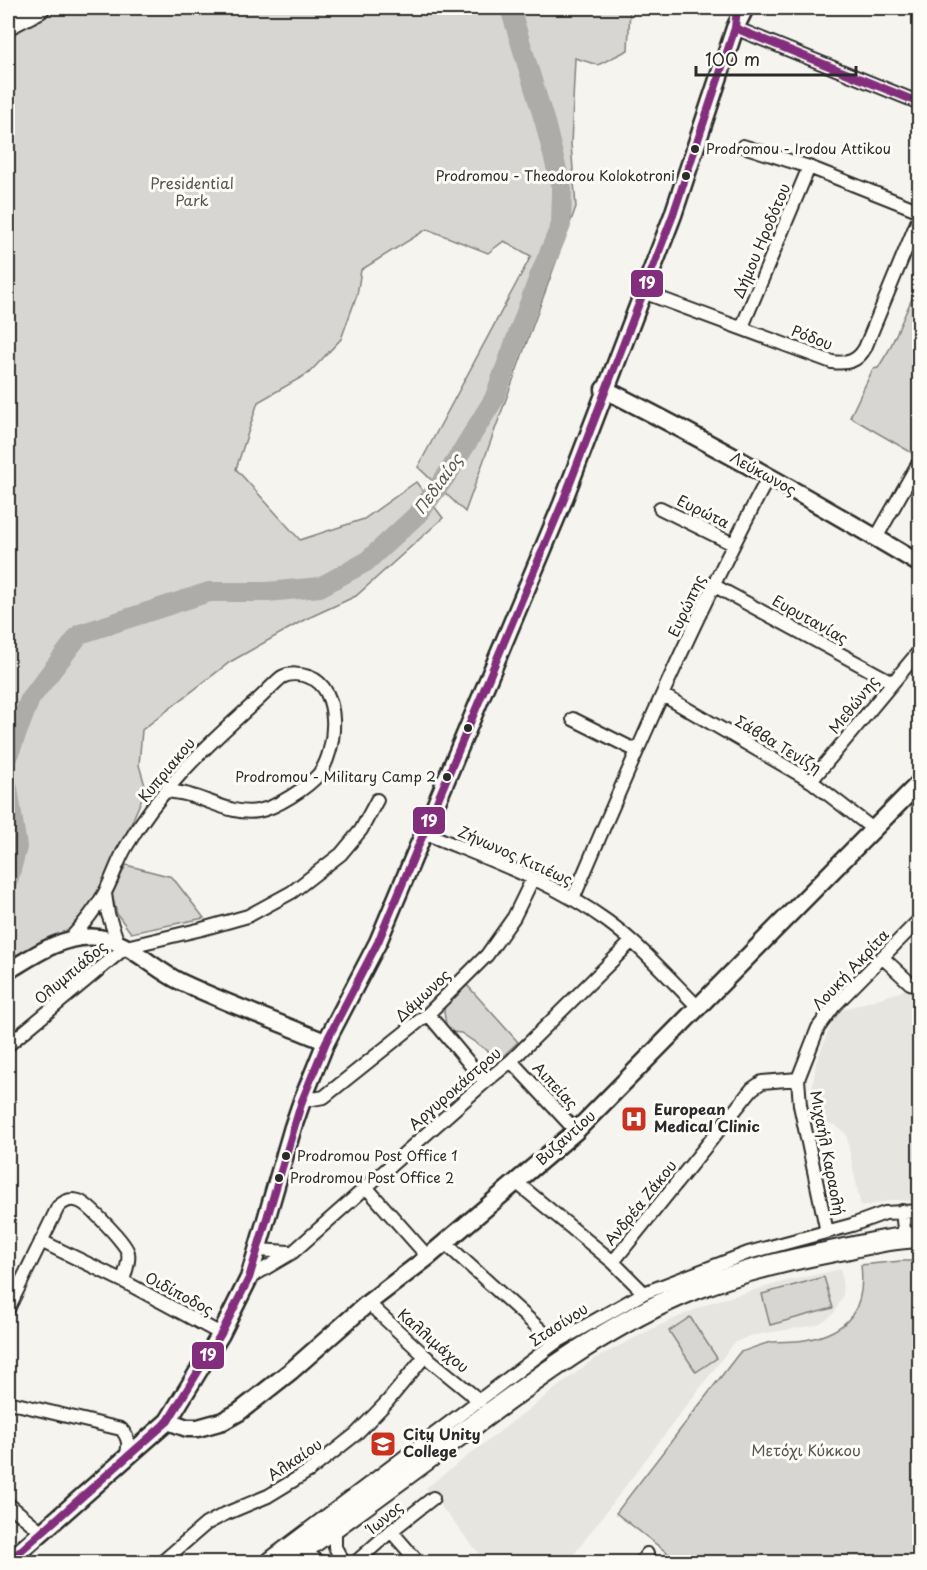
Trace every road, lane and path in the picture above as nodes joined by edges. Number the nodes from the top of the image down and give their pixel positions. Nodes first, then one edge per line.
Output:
1 (15, 8) edge
2 (39, 8) edge
3 (737, 8) edge
4 (745, 8) edge
5 (8, 11) edge
6 (8, 24) edge
7 (735, 28) junction
8 (920, 103) edge
9 (743, 146) dead end
10 (809, 167) junction
11 (920, 213) edge
12 (643, 292) junction
13 (742, 327) junction
14 (604, 389) junction
15 (918, 464) edge
16 (769, 476) junction
17 (660, 508) dead end
18 (876, 538) junction
19 (733, 544) junction
20 (920, 564) edge
21 (713, 585) junction
22 (920, 650) edge
23 (892, 682) junction
24 (663, 695) junction
25 (573, 719) dead end
26 (637, 751) junction
27 (811, 781) junction
28 (920, 782) edge
29 (166, 791) junction
30 (377, 801) dead end
31 (873, 829) junction
32 (425, 833) junction
33 (533, 878) junction
34 (105, 894) junction
35 (573, 899) junction
36 (920, 919) edge
37 (70, 939) junction
38 (631, 942) junction
39 (122, 945) junction
40 (882, 957) junction
41 (8, 970) edge
42 (920, 986) edge
43 (698, 1007) junction
44 (429, 1014) junction
45 (326, 1042) junction
46 (8, 1045) edge
47 (511, 1061) junction
48 (798, 1079) junction
49 (485, 1082) junction
50 (302, 1101) junction
51 (576, 1131) junction
52 (516, 1182) junction
53 (366, 1187) junction
54 (902, 1211) junction
55 (920, 1211) edge
56 (827, 1232) junction
57 (41, 1241) junction
58 (915, 1241) edge
59 (444, 1242) junction
60 (258, 1250) junction
61 (293, 1252) junction
62 (428, 1257) junction
63 (613, 1262) junction
64 (249, 1278) junction
65 (123, 1281) junction
66 (644, 1293) junction
67 (368, 1303) junction
68 (8, 1308) edge
69 (221, 1334) junction
70 (555, 1343) junction
71 (425, 1356) junction
72 (480, 1401) junction
73 (8, 1402) edge
74 (168, 1421) junction
75 (125, 1460) junction
76 (434, 1498) dead end
77 (8, 1504) edge
78 (391, 1531) junction
79 (41, 1532) junction
80 (334, 1534) junction
81 (309, 1560) edge
82 (8, 1562) edge
83 (162, 1563) edge
84 (265, 1563) edge
85 (285, 1563) edge
86 (343, 1563) edge
87 (356, 1563) edge
88 (418, 1563) edge

1 - 5 main road
2 - 6 main road
3 - 7 main road
4 - 7 main road
7 - 8 street
7 - 12 main road
9 - 10 street
10 - 11 street
10 - 13 street, Δήμου Ηροδότου
11 - 13 street, Ρόδου
12 - 13 street, Ρόδου
12 - 14 main road
14 - 16 main road, Λεύκωνος
14 - 32 main road
15 - 18 street
16 - 18 main road, Λεύκωνος
16 - 19 street, Ευρώπης
17 - 19 street, Ευρώτα
18 - 20 main road, Λεύκωνος
19 - 21 street, Ευρώπης
21 - 23 street, Ευρυτανίας
21 - 24 street, Ευρώπης
22 - 23 street, Μεθώνης
23 - 27 street, Μεθώνης
24 - 26 street, Ευρώπης
24 - 27 street, Σάββα Τενίζη
25 - 26 street
26 - 35 street, Ευρώπης
27 - 31 street, Σάββα Τενίζη
28 - 31 main road, Βυζαντίου
29 - 29 street, Κυπριακου
29 - 34 street, Κυπριακου
30 - 39 street
31 - 43 main road, Βυζαντίου
32 - 33 street, Ζήνωνος Κιτιέως
32 - 45 main road
33 - 35 street, Ζήνωνος Κιτιέως
33 - 44 street, Δάμωνος
34 - 37 street, Κυπριακου
34 - 39 street
35 - 38 street, Ζήνωνος Κιτιέως
36 - 40 street, Λουκή Ακρίτα
37 - 39 street
37 - 41 street
38 - 43 street, Ζήνωνος Κιτιέως
38 - 47 street, Αργυροκάστρου
39 - 45 street
39 - 46 street, Ολυμπιάδος
40 - 42 street
40 - 48 street, Λουκή Ακρίτα
43 - 51 main road, Βυζαντίου
44 - 49 street
44 - 50 street, Δάμωνος
45 - 50 main road
47 - 49 street, Αργυροκάστρου
47 - 51 street, Αιπείας
48 - 56 street, Μιχαήλ Καραολή
48 - 63 street, Ανδρέα Ζάκου
49 - 53 street, Αργυροκάστρου
50 - 60 main road
51 - 52 main road, Βυζαντίου
52 - 59 main road, Βυζαντίου
52 - 63 street
53 - 61 street, Αργυροκάστρου
53 - 62 street
54 - 55 street, Στασίνου
54 - 56 street, Στασίνου
54 - 58 street
56 - 66 street, Στασίνου
57 - 65 street, Οιδίποδος
57 - 65 street, Οιδίποδος
57 - 68 street, Οιδίποδος
58 - 80 main road
58 - 85 main road
59 - 62 main road, Βυζαντίου
59 - 70 street
60 - 61 street
60 - 64 main road
61 - 64 street, Αργυροκάστρου
62 - 67 main road, Βυζαντίου
63 - 66 street
64 - 69 main road
65 - 69 street, Οιδίποδος
66 - 70 street, Στασίνου
67 - 71 street, Καλλιμάχου
67 - 74 main road, Βυζαντίου
69 - 74 main road
70 - 72 street, Στασίνου
71 - 72 street, Καλλιμάχου
71 - 83 street, Αλκαίου
72 - 84 street, Στασίνου
73 - 75 street
74 - 75 main road
75 - 79 main road
76 - 78 street, Ίωνος
77 - 79 street
78 - 87 street, Ίωνος
78 - 88 street
79 - 82 main road
80 - 81 main road
80 - 86 street

